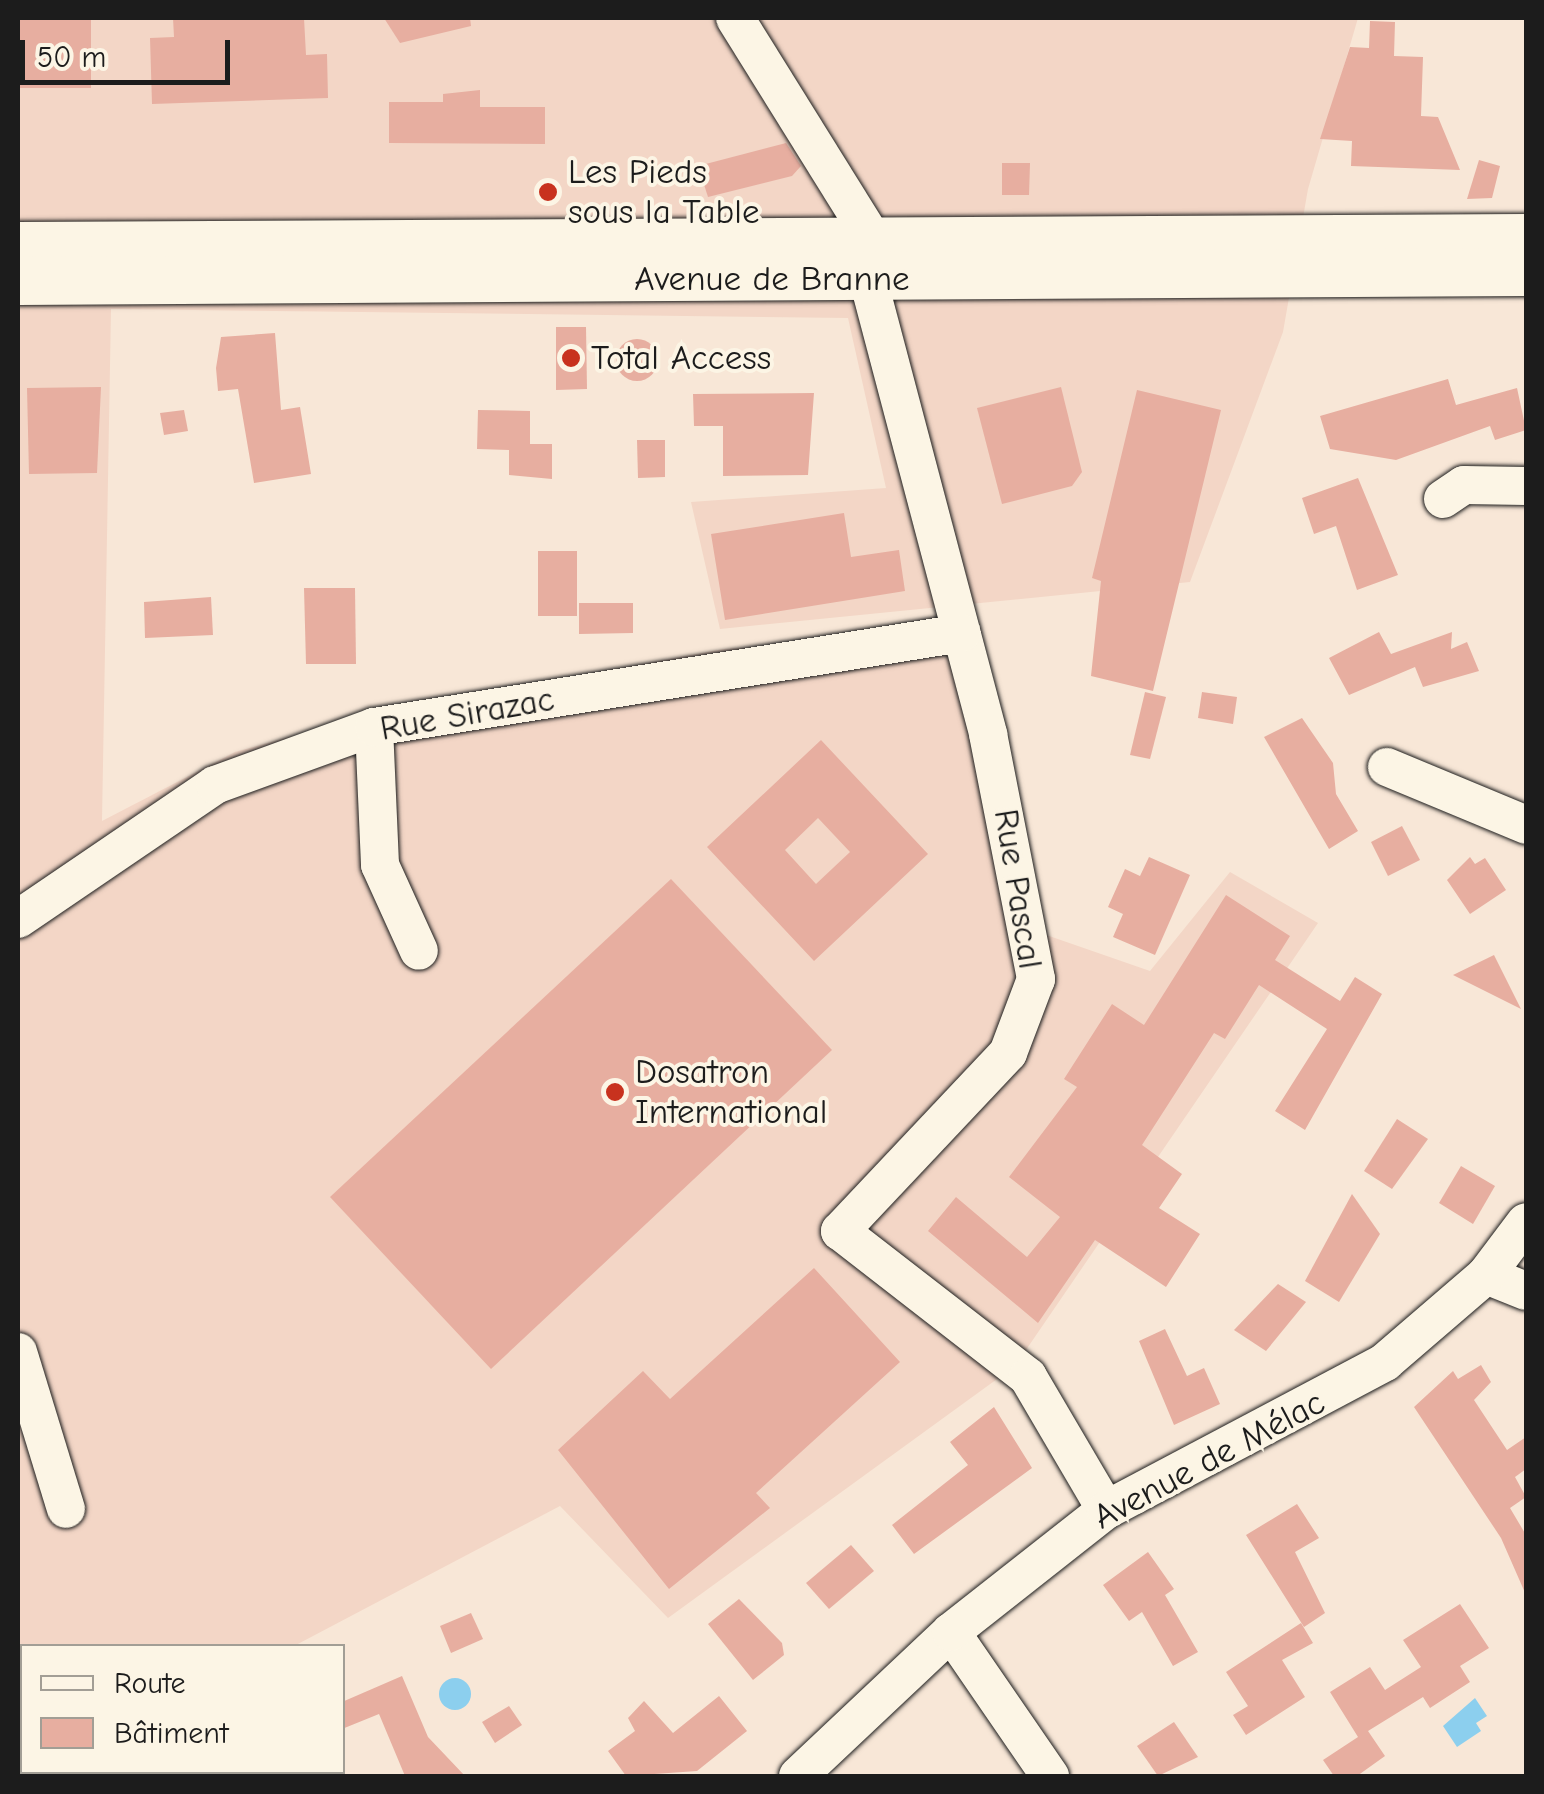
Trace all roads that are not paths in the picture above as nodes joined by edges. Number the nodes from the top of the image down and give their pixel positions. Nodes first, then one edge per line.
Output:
1 (735, 18) edge
2 (1526, 238) edge
3 (18, 246) edge
4 (872, 261) junction
5 (1526, 272) edge
6 (18, 281) edge
7 (1526, 486) edge
8 (1443, 499) dead end
9 (962, 633) junction
10 (374, 728) junction
11 (1388, 767) dead end
12 (1526, 825) edge
13 (18, 919) edge
14 (420, 952) dead end
15 (1526, 1222) edge
16 (1486, 1275) junction
17 (1526, 1292) edge
18 (18, 1352) edge
19 (66, 1509) dead end
20 (1106, 1510) junction
21 (951, 1632) junction
22 (798, 1776) edge
23 (1050, 1776) edge

1 - 4 street, Rue Pascal
2 - 4 main road, Avenue de Branne
3 - 4 main road, Avenue de Branne
4 - 5 main road, Avenue de Branne
4 - 6 main road, Avenue de Branne
4 - 9 street, Rue Pascal
7 - 8 street
9 - 10 street, Rue Sirazac
9 - 20 street, Rue Pascal
10 - 13 street, Rue Sirazac
10 - 14 street
11 - 12 street
15 - 16 street, Avenue de Mélac
16 - 17 street
16 - 20 street, Avenue de Mélac
18 - 19 street
20 - 21 street, Avenue de Mélac
21 - 22 street, Avenue de Mélac
21 - 23 street

